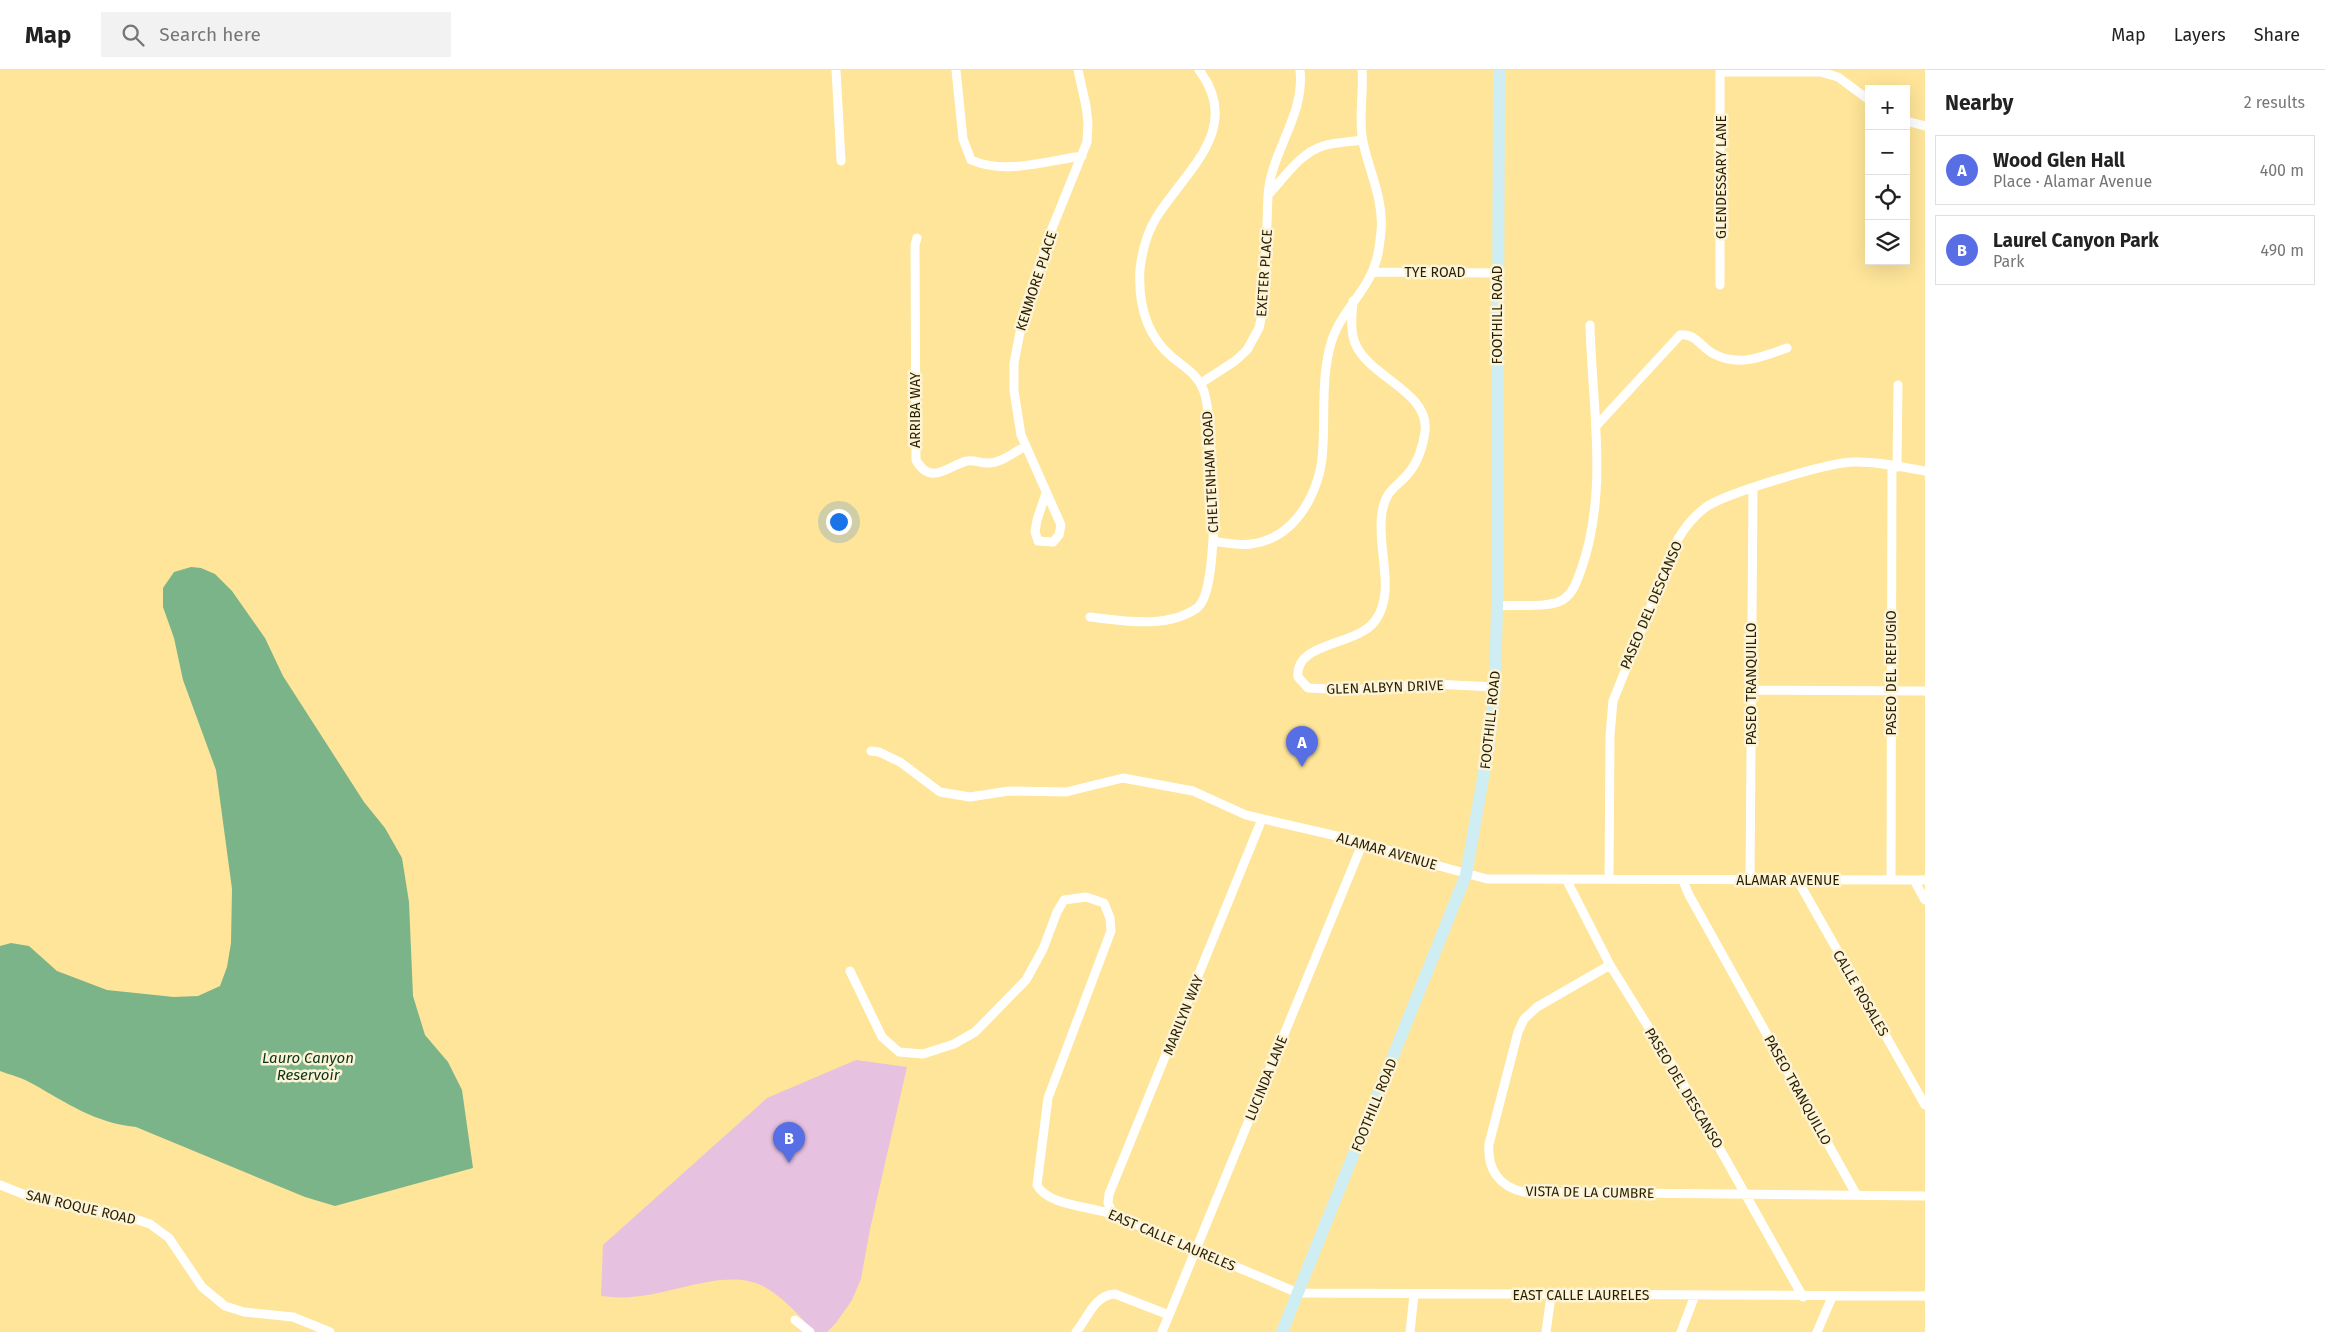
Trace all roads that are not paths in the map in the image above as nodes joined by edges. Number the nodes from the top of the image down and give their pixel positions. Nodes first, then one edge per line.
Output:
1 (836, 70) edge
2 (956, 70) edge
3 (1078, 70) edge
4 (1199, 70) edge
5 (1300, 70) edge
6 (1362, 70) edge
7 (1499, 70) edge
8 (1720, 71) edge
9 (1865, 97) edge
10 (1910, 122) edge
11 (1925, 126) edge
12 (1362, 140) junction
13 (1082, 156) junction
14 (841, 161) dead end
15 (1268, 195) junction
16 (917, 238) dead end
17 (1372, 272) junction
18 (1498, 273) junction
19 (1720, 285) dead end
20 (1353, 301) junction
21 (1590, 325) dead end
22 (1787, 348) dead end
23 (1200, 383) junction
24 (1898, 385) dead end
25 (1597, 425) junction
26 (1026, 446) junction
27 (1894, 466) junction
28 (1925, 471) edge
29 (1753, 489) junction
30 (1046, 494) junction
31 (1214, 541) junction
32 (1497, 606) junction
33 (1090, 617) dead end
34 (1495, 687) junction
35 (1750, 690) junction
36 (1891, 691) junction
37 (1925, 691) edge
38 (871, 751) dead end
39 (1262, 819) junction
40 (1362, 842) junction
41 (1466, 875) junction
42 (1566, 879) junction
43 (1609, 879) junction
44 (1750, 880) junction
45 (1892, 880) junction
46 (1914, 880) junction
47 (1925, 880) edge
48 (1684, 881) junction
49 (1798, 881) junction
50 (1925, 900) edge
51 (1610, 965) junction
52 (850, 971) dead end
53 (1925, 1105) edge
54 (0, 1185) edge
55 (1746, 1192) junction
56 (1856, 1194) junction
57 (1925, 1196) edge
58 (1112, 1212) junction
59 (1195, 1250) junction
60 (1298, 1293) junction
61 (1414, 1295) junction
62 (1695, 1295) junction
63 (1551, 1296) junction
64 (1925, 1296) edge
65 (1803, 1297) junction
66 (1832, 1297) junction
67 (1169, 1314) junction
68 (795, 1320) dead end
69 (330, 1332) edge
70 (810, 1332) edge
71 (1076, 1332) edge
72 (1162, 1332) edge
73 (1282, 1332) edge
74 (1410, 1332) edge
75 (1546, 1332) edge
76 (1681, 1332) edge
77 (1817, 1332) edge

1 - 14 street
2 - 13 street
3 - 13 street, KENMORE PLACE
4 - 23 street, CHELTENHAM ROAD
5 - 15 street, EXETER PLACE
6 - 12 street, CHELTENHAM ROAD
7 - 18 main road, FOOTHILL ROAD
8 - 9 street
8 - 19 street, GLENDESSARY LANE
10 - 11 street
12 - 15 street
12 - 17 street, CHELTENHAM ROAD
13 - 26 street, KENMORE PLACE
15 - 23 street, EXETER PLACE
16 - 26 street, ARRIBA WAY
17 - 18 street, TYE ROAD
17 - 20 street, CHELTENHAM ROAD
18 - 32 main road, FOOTHILL ROAD
20 - 31 street, CHELTENHAM ROAD
20 - 34 street, GLEN ALBYN DRIVE
21 - 25 street
22 - 25 street
23 - 31 street, CHELTENHAM ROAD
24 - 27 street, PASEO DEL REFUGIO
25 - 32 street
26 - 30 street, KENMORE PLACE
27 - 28 street, PASEO DEL DESCANSO
27 - 29 street, PASEO DEL DESCANSO
27 - 36 street, PASEO DEL REFUGIO
29 - 35 street, PASEO TRANQUILLO
29 - 43 street, PASEO DEL DESCANSO
30 - 30 street, KENMORE PLACE
31 - 33 street
32 - 34 main road, FOOTHILL ROAD
34 - 41 main road, FOOTHILL ROAD
35 - 36 street
35 - 44 street, PASEO TRANQUILLO
36 - 37 street
36 - 45 street, PASEO DEL REFUGIO
38 - 39 street, ALAMAR AVENUE
39 - 40 street, ALAMAR AVENUE
39 - 58 street, MARILYN WAY
40 - 41 street, ALAMAR AVENUE
40 - 59 street, LUCINDA LANE
41 - 42 street, ALAMAR AVENUE
41 - 60 main road, FOOTHILL ROAD
42 - 43 street, ALAMAR AVENUE
42 - 51 street, PASEO DEL DESCANSO
43 - 48 street, ALAMAR AVENUE
44 - 48 street, ALAMAR AVENUE
44 - 49 street, ALAMAR AVENUE
45 - 46 street, ALAMAR AVENUE
45 - 49 street, ALAMAR AVENUE
46 - 47 street, ALAMAR AVENUE
46 - 50 street
48 - 56 street, PASEO TRANQUILLO
49 - 53 street, CALLE ROSALES
51 - 55 street, PASEO DEL DESCANSO
51 - 55 street, VISTA DE LA CUMBRE
52 - 58 street, EAST CALLE LAURELES
54 - 69 street, SAN ROQUE ROAD
55 - 56 street, VISTA DE LA CUMBRE
55 - 65 street, PASEO DEL DESCANSO
56 - 57 street, VISTA DE LA CUMBRE
58 - 59 street, EAST CALLE LAURELES
59 - 60 street, EAST CALLE LAURELES
59 - 67 street, LUCINDA LANE
60 - 61 street, EAST CALLE LAURELES
60 - 73 main road, FOOTHILL ROAD
61 - 63 street, EAST CALLE LAURELES
61 - 74 street
62 - 63 street, EAST CALLE LAURELES
62 - 65 street, EAST CALLE LAURELES
62 - 76 street
63 - 75 street
64 - 66 street, EAST CALLE LAURELES
65 - 66 street, EAST CALLE LAURELES
66 - 77 street
67 - 71 street
67 - 72 street, LUCINDA LANE
68 - 70 street

